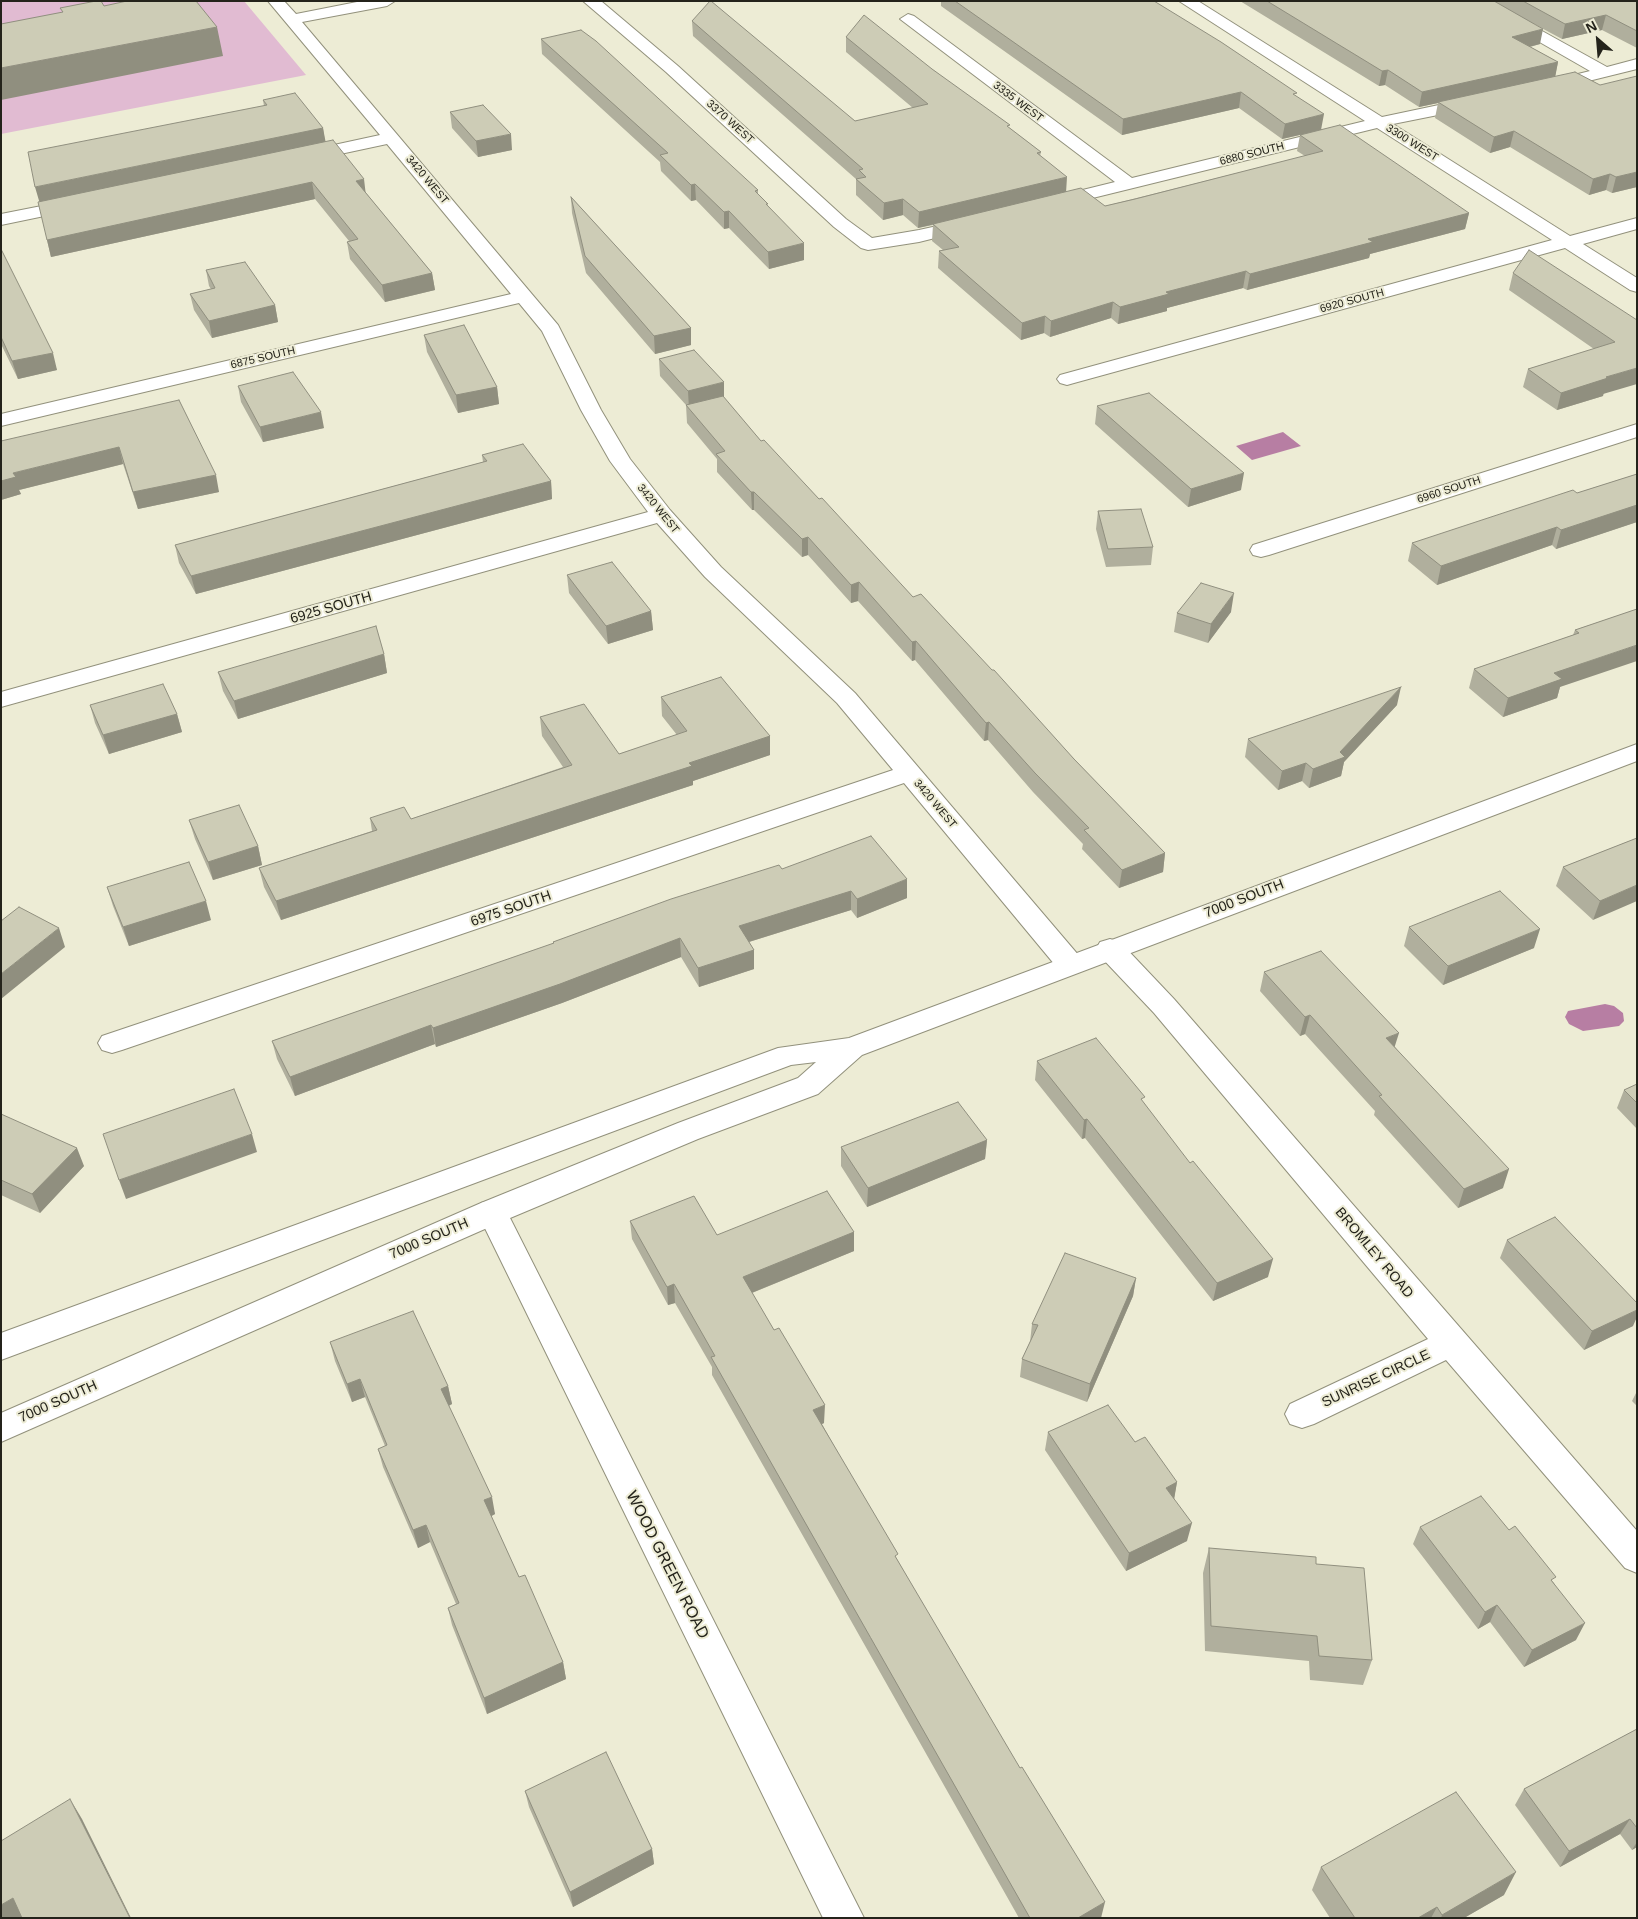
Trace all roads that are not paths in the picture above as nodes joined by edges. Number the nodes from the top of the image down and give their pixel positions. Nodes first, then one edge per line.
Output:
1 (276, 1) edge
2 (387, 1) edge
3 (591, 1) edge
4 (1187, 1) edge
5 (1476, 1) edge
6 (908, 19) dead end
7 (291, 20) junction
8 (1637, 64) edge
9 (1605, 72) junction
10 (1531, 90) edge
11 (1484, 101) edge
12 (1380, 123) junction
13 (392, 138) junction
14 (282, 161) edge
15 (1128, 184) junction
16 (98, 200) edge
17 (1033, 208) edge
18 (1, 220) edge
19 (985, 220) edge
20 (1637, 223) edge
21 (1568, 242) junction
22 (1637, 286) edge
23 (526, 296) junction
24 (1067, 379) dead end
25 (1, 420) edge
26 (1637, 430) edge
27 (662, 515) junction
28 (1261, 550) dead end
29 (1, 700) edge
30 (1637, 752) edge
31 (909, 774) junction
32 (1110, 949) junction
33 (1070, 964) junction
34 (112, 1043) dead end
35 (852, 1048) junction
36 (492, 1212) junction
37 (1451, 1343) junction
38 (1, 1347) edge
39 (1302, 1414) dead end
40 (1, 1428) edge
41 (1637, 1557) edge
42 (844, 1918) edge

1 - 7 street, 3420 WEST
2 - 7 street
3 - 19 street, 3370 WEST
4 - 12 street, 3300 WEST
5 - 9 street
6 - 15 street, 3335 WEST
7 - 13 street, 3420 WEST
8 - 9 street
9 - 10 street
11 - 12 street, 6880 SOUTH
12 - 15 street, 6880 SOUTH
12 - 21 street, 3300 WEST
13 - 14 street
13 - 23 street, 3420 WEST
15 - 17 street, 6880 SOUTH
16 - 18 street
20 - 21 street, 6920 SOUTH
21 - 22 street, 3300 WEST
21 - 24 street, 6920 SOUTH
23 - 25 street, 6875 SOUTH
23 - 27 street, 3420 WEST
26 - 28 street, 6960 SOUTH
27 - 29 street, 6925 SOUTH
27 - 31 street, 3420 WEST
30 - 32 street, 7000 SOUTH
31 - 33 street, 3420 WEST
31 - 34 street, 6975 SOUTH
32 - 33 street, 7000 SOUTH
32 - 37 street, BROMLEY ROAD
33 - 35 street, 7000 SOUTH
35 - 36 street, 7000 SOUTH
35 - 38 street, 7000 SOUTH
36 - 40 street, 7000 SOUTH
36 - 42 street, WOOD GREEN ROAD
37 - 39 street, SUNRISE CIRCLE
37 - 41 street, BROMLEY ROAD

